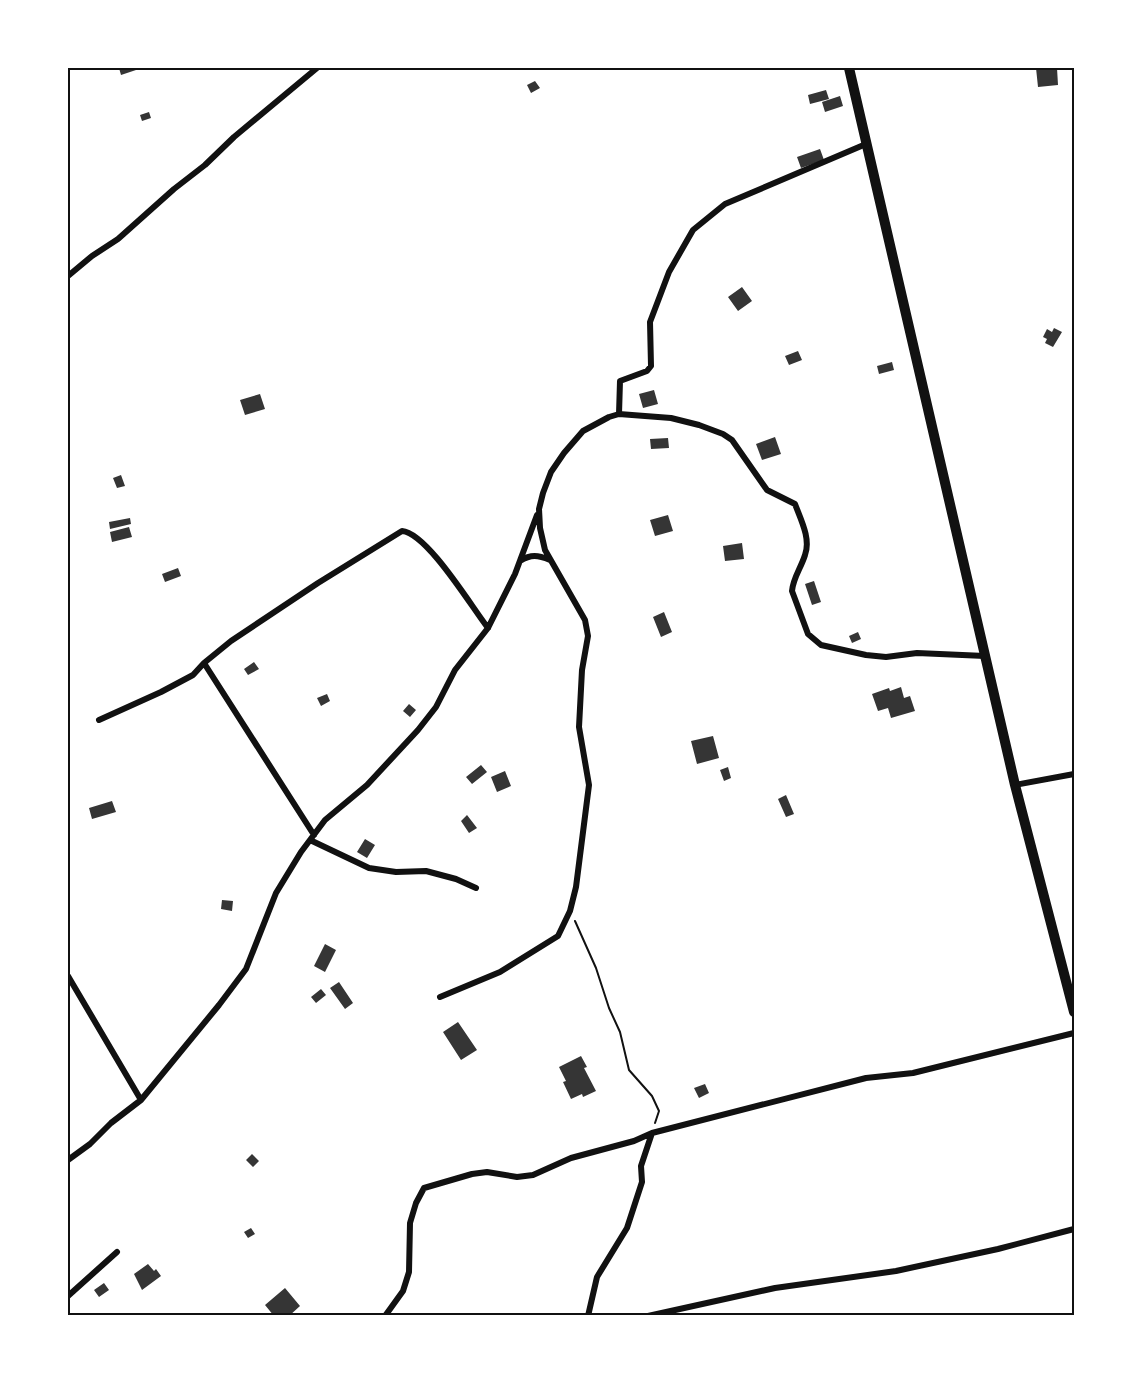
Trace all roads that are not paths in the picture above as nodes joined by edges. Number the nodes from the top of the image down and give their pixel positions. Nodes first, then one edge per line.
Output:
1 (317, 68) edge
2 (849, 68) edge
3 (866, 144) junction
4 (68, 276) edge
5 (619, 414) junction
6 (539, 509) junction
7 (550, 560) junction
8 (520, 561) junction
9 (488, 628) junction
10 (985, 656) junction
11 (204, 663) junction
12 (99, 720) dead end
13 (1074, 774) edge
14 (1014, 785) junction
15 (312, 837) junction
16 (476, 888) dead end
17 (68, 976) edge
18 (440, 997) dead end
19 (1074, 1012) edge
20 (1074, 1033) edge
21 (141, 1100) junction
22 (652, 1133) junction
23 (68, 1160) edge
24 (1074, 1228) edge
25 (117, 1252) dead end
26 (68, 1296) edge
27 (387, 1315) edge
28 (588, 1316) edge
29 (648, 1316) edge

1 - 4 street
2 - 3 street
3 - 5 street
3 - 10 street
5 - 6 street
5 - 10 street
6 - 7 street
6 - 8 street
7 - 8 street
7 - 18 street
8 - 9 street
9 - 11 street
9 - 15 street
10 - 14 street
11 - 12 street
11 - 15 street
13 - 14 street
14 - 19 street
15 - 16 street
15 - 21 street
17 - 21 street
20 - 22 street
21 - 23 street
22 - 27 street
22 - 28 street
24 - 29 street
25 - 26 street

